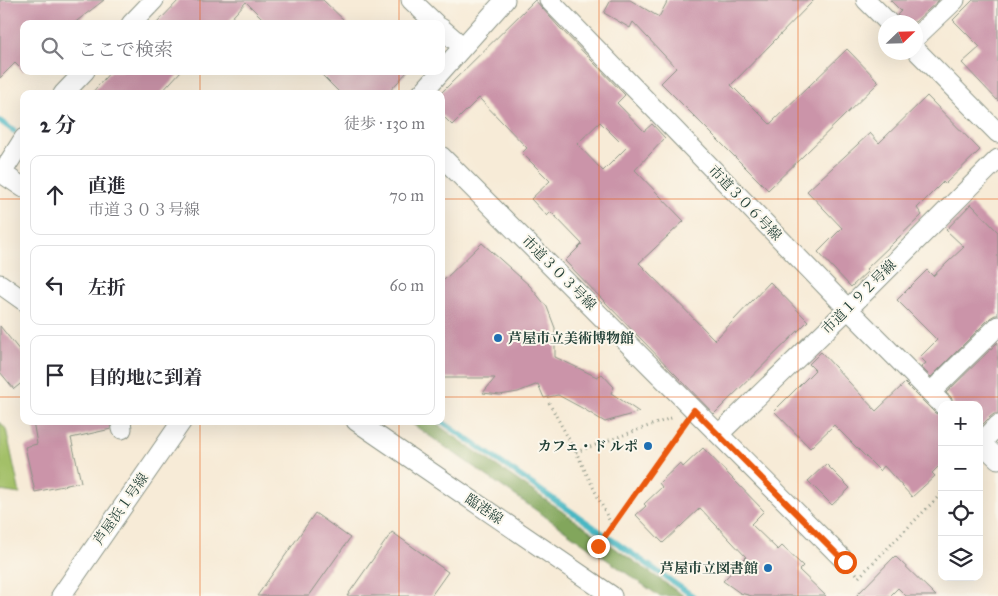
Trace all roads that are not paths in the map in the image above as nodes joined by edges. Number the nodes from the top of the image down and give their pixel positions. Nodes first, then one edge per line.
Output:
1 (154, 0) edge
2 (411, 0) edge
3 (506, 0) edge
4 (549, 0) edge
5 (866, 0) edge
6 (955, 0) edge
7 (881, 15) edge
8 (135, 20) edge
9 (432, 20) edge
10 (923, 30) edge
11 (445, 31) edge
12 (463, 47) junction
13 (923, 57) edge
14 (445, 67) edge
15 (81, 75) edge
16 (438, 75) edge
17 (68, 90) edge
18 (425, 90) edge
19 (998, 133) edge
20 (20, 144) edge
21 (998, 159) edge
22 (445, 160) edge
23 (1, 172) edge
24 (20, 185) edge
25 (0, 284) edge
26 (20, 298) edge
27 (848, 309) junction
28 (998, 326) edge
29 (937, 398) edge
30 (179, 425) edge
31 (362, 425) edge
32 (998, 425) edge
33 (719, 434) junction
34 (983, 439) edge
35 (983, 445) edge
36 (998, 459) edge
37 (845, 562) road end
38 (61, 596) edge
39 (612, 596) edge

1 - 8 street
2 - 9 street
3 - 12 street
4 - 27 street, 市道３０６号線
5 - 7 street
6 - 10 street
11 - 12 street
12 - 14 street
13 - 19 street
15 - 17 street
16 - 18 street
20 - 23 street
21 - 27 street, 市道１９２号線
22 - 33 street, 市道３０３号線
23 - 24 street
25 - 26 street
27 - 29 street, 市道３０６号線
27 - 33 street, 市道１９２号線
28 - 29 street
30 - 38 street, 芦屋浜１号線
31 - 39 street, 臨港線
32 - 34 street
33 - 37 street, 市道３０３号線
35 - 36 street

